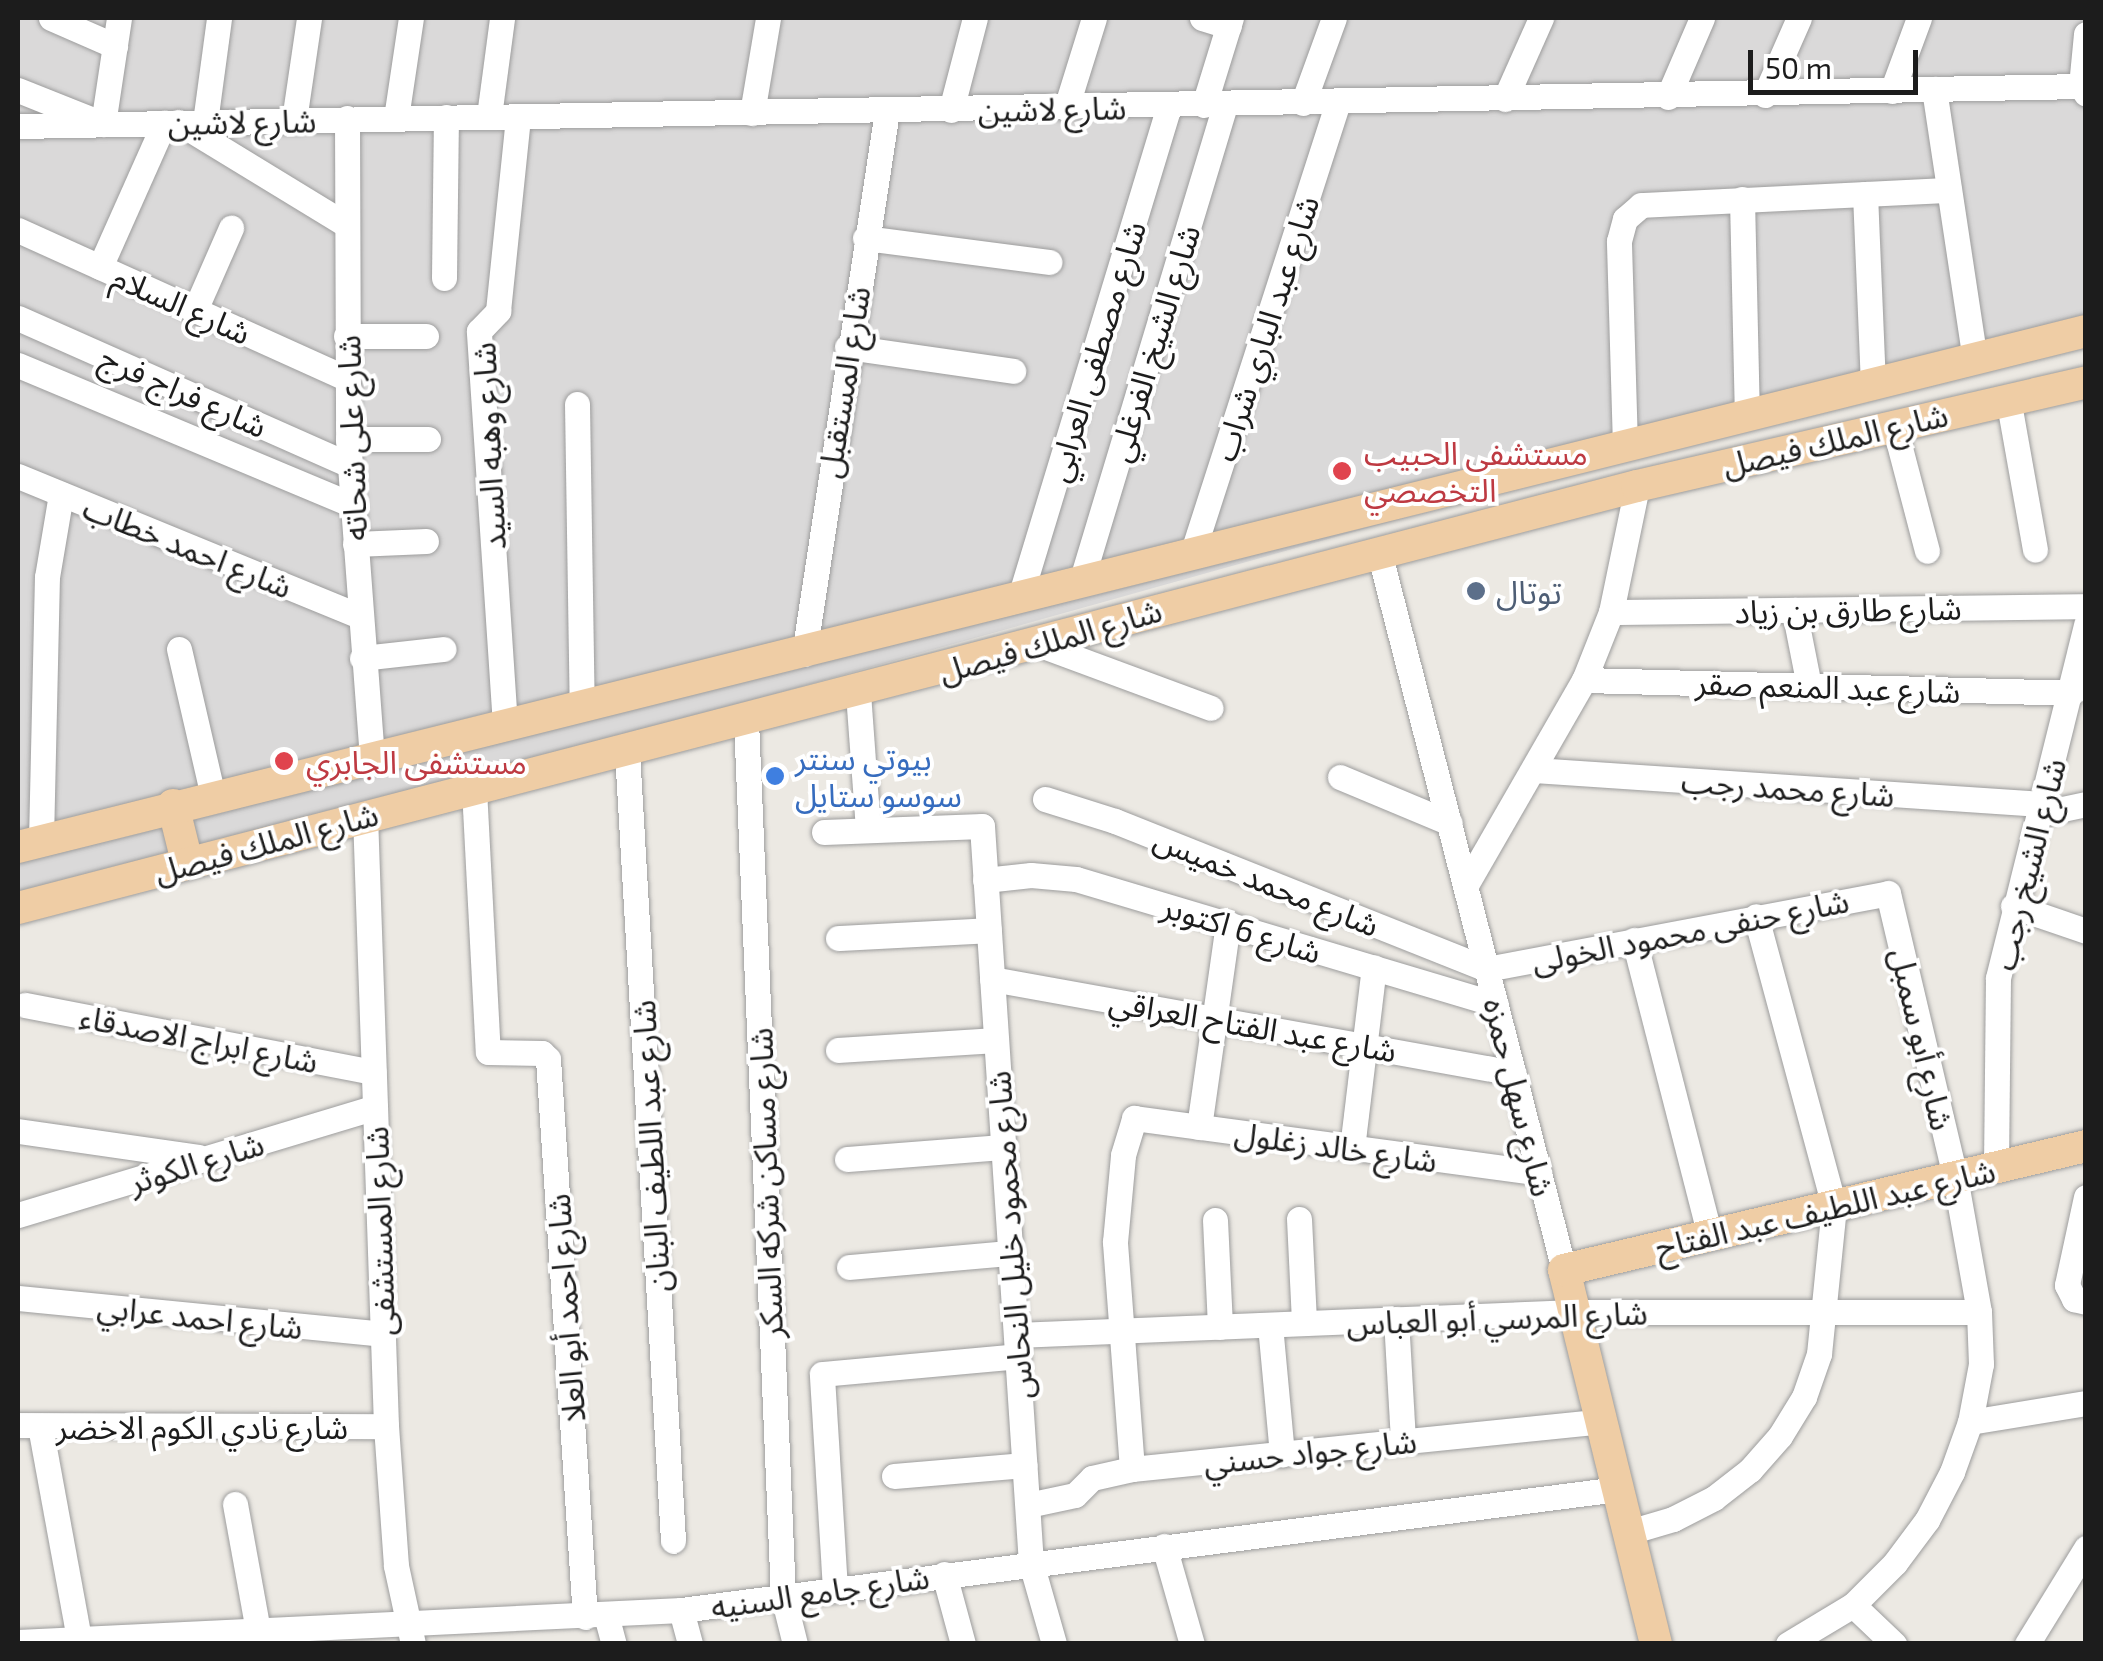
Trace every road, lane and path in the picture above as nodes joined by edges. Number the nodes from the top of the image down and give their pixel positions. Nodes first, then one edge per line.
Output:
1 (51, 18) edge
2 (119, 18) edge
3 (219, 18) edge
4 (309, 18) edge
5 (410, 18) edge
6 (502, 18) edge
7 (768, 18) edge
8 (975, 18) edge
9 (1094, 18) edge
10 (1202, 18) edge
11 (1334, 18) edge
12 (1541, 18) edge
13 (1702, 18) edge
14 (1799, 18) edge
15 (1919, 18) edge
16 (1230, 22) edge
17 (2086, 34) edge
18 (115, 46) junction
19 (1934, 89) junction
20 (2084, 89) edge
21 (18, 90) edge
22 (1892, 91) junction
23 (1766, 95) junction
24 (1668, 96) junction
25 (1505, 99) junction
26 (1338, 103) junction
27 (1303, 104) junction
28 (1214, 105) junction
29 (1169, 106) junction
30 (1066, 108) junction
31 (951, 110) junction
32 (887, 111) junction
33 (752, 113) junction
34 (489, 116) junction
35 (518, 116) junction
36 (446, 117) junction
37 (347, 118) junction
38 (396, 118) junction
39 (294, 120) junction
40 (205, 122) junction
41 (171, 123) junction
42 (103, 124) junction
43 (18, 126) edge
44 (1950, 190) junction
45 (1865, 194) junction
46 (1742, 199) junction
47 (344, 224) junction
48 (231, 228) dead end
49 (18, 230) edge
50 (866, 238) junction
51 (1049, 262) dead end
52 (100, 267) junction
53 (444, 278) dead end
54 (195, 310) junction
55 (18, 318) edge
56 (2086, 331) edge
57 (346, 336) junction
58 (426, 336) dead end
59 (848, 347) junction
60 (1976, 358) junction
61 (18, 365) edge
62 (1012, 371) dead end
63 (346, 378) junction
64 (2086, 382) edge
65 (1873, 384) junction
66 (2008, 398) junction
67 (577, 404) dead end
68 (1747, 416) junction
69 (1894, 426) junction
70 (428, 439) dead end
71 (1625, 446) junction
72 (349, 452) junction
73 (18, 476) edge
74 (1637, 486) junction
75 (60, 494) junction
76 (352, 505) junction
77 (1284, 531) junction
78 (426, 541) dead end
79 (354, 544) junction
80 (2035, 550) dead end
81 (1380, 552) junction
82 (1927, 552) dead end
83 (1192, 554) junction
84 (1294, 574) junction
85 (1081, 582) junction
86 (1020, 597) junction
87 (2086, 606) edge
88 (1794, 610) junction
89 (1610, 612) junction
90 (359, 616) junction
91 (2086, 624) edge
92 (1038, 644) junction
93 (179, 648) dead end
94 (444, 650) dead end
95 (804, 654) junction
96 (362, 658) junction
97 (1584, 680) junction
98 (1809, 686) junction
99 (858, 692) junction
100 (2072, 694) junction
101 (582, 707) junction
102 (1210, 708) dead end
103 (746, 722) junction
104 (505, 726) junction
105 (627, 752) junction
106 (372, 757) junction
107 (1534, 770) junction
108 (1340, 776) dead end
109 (474, 789) junction
110 (213, 796) junction
111 (1045, 798) dead end
112 (2086, 804) edge
113 (173, 805) junction
114 (2041, 809) junction
115 (365, 815) junction
116 (1450, 822) junction
117 (868, 829) junction
118 (824, 832) dead end
119 (30, 844) edge
120 (187, 862) junction
121 (985, 880) junction
122 (1466, 885) junction
123 (1890, 896) joint
124 (2013, 906) junction
125 (18, 908) edge
126 (1756, 916) junction
127 (1228, 923) junction
128 (989, 930) junction
129 (2086, 931) edge
130 (838, 938) dead end
131 (1634, 940) junction
132 (1374, 967) junction
133 (1487, 969) junction
134 (992, 979) junction
135 (1496, 1004) junction
136 (24, 1005) dead end
137 (1214, 1016) junction
138 (996, 1040) junction
139 (1365, 1045) junction
140 (838, 1050) dead end
141 (374, 1072) junction
142 (1514, 1073) junction
143 (375, 1108) junction
144 (1199, 1127) junction
145 (18, 1131) edge
146 (2086, 1146) edge
147 (1003, 1147) junction
148 (1352, 1148) junction
149 (208, 1158) junction
150 (847, 1159) dead end
151 (1996, 1168) junction
152 (1539, 1174) junction
153 (1955, 1178) junction
154 (2086, 1197) edge
155 (1834, 1206) junction
156 (18, 1215) edge
157 (1300, 1219) dead end
158 (1215, 1220) dead end
159 (1710, 1235) junction
160 (1010, 1253) junction
161 (849, 1267) dead end
162 (1564, 1270) junction
163 (18, 1298) edge
164 (2086, 1302) edge
165 (1575, 1312) junction
166 (1827, 1312) junction
167 (1979, 1312) junction
168 (1396, 1319) junction
169 (1304, 1324) junction
170 (1270, 1325) junction
171 (1220, 1327) junction
172 (1122, 1332) junction
173 (382, 1334) junction
174 (1017, 1346) junction
175 (2086, 1403) edge
176 (1601, 1421) junction
177 (1970, 1422) junction
178 (29, 1426) edge
179 (386, 1426) junction
180 (1403, 1441) junction
181 (1282, 1454) junction
182 (1025, 1465) junction
183 (1132, 1469) junction
184 (894, 1476) dead end
185 (1618, 1489) junction
186 (235, 1504) dead end
187 (1028, 1504) junction
188 (1629, 1532) junction
189 (673, 1541) dead end
190 (1164, 1546) junction
191 (2082, 1561) edge
192 (1031, 1562) junction
193 (944, 1574) junction
194 (835, 1589) junction
195 (783, 1596) junction
196 (1852, 1606) junction
197 (682, 1610) junction
198 (595, 1616) junction
199 (333, 1627) junction
200 (258, 1631) junction
201 (411, 1634) edge
202 (79, 1638) junction
203 (121, 1640) edge
204 (18, 1642) edge
205 (306, 1644) edge
206 (614, 1644) edge
207 (690, 1644) edge
208 (795, 1644) edge
209 (964, 1644) edge
210 (1054, 1644) edge
211 (1192, 1644) edge
212 (1656, 1644) edge
213 (1788, 1644) edge
214 (1894, 1644) edge
215 (2027, 1644) edge

1 - 18 street
2 - 18 street
3 - 40 street
4 - 39 street
5 - 38 street
6 - 34 street
7 - 33 street
8 - 31 street
9 - 30 street
10 - 16 street
11 - 27 street
12 - 25 street
13 - 24 street
14 - 23 street
15 - 22 street
16 - 28 street, شارع الشيخ الفرغلي
17 - 20 street
18 - 42 street
19 - 20 street, شارع لاشين
19 - 22 street, شارع لاشين
19 - 44 street
21 - 42 street
22 - 23 street, شارع لاشين
23 - 24 street, شارع لاشين
24 - 25 street, شارع لاشين
25 - 26 street, شارع لاشين
26 - 27 street, شارع لاشين
26 - 83 street, شارع عبد الباري شراب
27 - 28 street, شارع لاشين
28 - 29 street, شارع لاشين
28 - 85 street, شارع الشيخ الفرغلي
29 - 30 street, شارع لاشين
29 - 86 street, شارع مصطفى العرابي
30 - 31 street, شارع لاشين
31 - 32 street, شارع لاشين
32 - 33 street, شارع لاشين
32 - 50 street, شارع المستقبل
33 - 35 street, شارع لاشين
34 - 35 street, شارع لاشين
34 - 36 street, شارع لاشين
35 - 104 street, شارع وهبه السيد
36 - 38 street, شارع لاشين
36 - 53 street
37 - 38 street, شارع لاشين
37 - 39 street, شارع لاشين
37 - 47 street, شارع على شحاته
39 - 40 street, شارع لاشين
40 - 41 street, شارع لاشين
41 - 42 street, شارع لاشين
41 - 47 street
41 - 52 street
42 - 43 street, شارع لاشين
44 - 45 street
44 - 60 street
45 - 46 street
45 - 65 street
46 - 68 street
46 - 71 street
47 - 57 street, شارع على شحاته
48 - 54 street
49 - 52 street, شارع السلام
50 - 51 street
50 - 59 street, شارع المستقبل
52 - 54 street, شارع السلام
54 - 63 street, شارع السلام
55 - 72 street, شارع فراج فرج
56 - 60 main road, شارع الملك فيصل
57 - 58 street
57 - 63 street, شارع على شحاته
59 - 62 street
59 - 95 street, شارع المستقبل
60 - 65 main road, شارع الملك فيصل
61 - 76 street
63 - 72 street, شارع على شحاته
64 - 66 main road, شارع الملك فيصل
65 - 68 main road, شارع الملك فيصل
66 - 69 main road, شارع الملك فيصل
66 - 80 street
67 - 101 street
68 - 71 main road, شارع الملك فيصل
69 - 74 main road, شارع الملك فيصل
69 - 82 street
70 - 72 street
71 - 77 main road, شارع الملك فيصل
72 - 76 street, شارع على شحاته
73 - 75 street, شارع احمد خطاب
74 - 81 main road, شارع الملك فيصل
74 - 89 street
75 - 90 street, شارع احمد خطاب
75 - 119 street
76 - 79 street, شارع على شحاته
77 - 83 main road, شارع الملك فيصل
77 - 84 main road
78 - 79 street
79 - 90 street, شارع على شحاته
81 - 84 main road, شارع الملك فيصل
81 - 116 street, شارع سهل حمزه
83 - 85 main road, شارع الملك فيصل
84 - 92 main road, شارع الملك فيصل
85 - 86 main road, شارع الملك فيصل
86 - 95 main road, شارع الملك فيصل
87 - 88 street, شارع طارق بن زياد
88 - 89 street, شارع طارق بن زياد
88 - 98 street
89 - 97 street
90 - 96 street, شارع على شحاته
91 - 100 street, شارع الشيخ رجب
92 - 99 main road, شارع الملك فيصل
92 - 102 street
93 - 110 street
94 - 96 street
95 - 101 main road, شارع الملك فيصل
96 - 106 street, شارع على شحاته
97 - 98 street, شارع عبد المنعم صقر
97 - 107 street
98 - 100 street, شارع عبد المنعم صقر
99 - 103 main road, شارع الملك فيصل
99 - 117 street
100 - 114 street, شارع الشيخ رجب
101 - 104 main road, شارع الملك فيصل
103 - 105 main road, شارع الملك فيصل
103 - 195 street, شارع مساكن شركه السكر
104 - 106 main road, شارع الملك فيصل
105 - 109 main road, شارع الملك فيصل
105 - 189 street, شارع عبد اللطيف البنان
106 - 110 main road, شارع الملك فيصل
107 - 114 street, شارع محمد رجب
107 - 122 street
108 - 116 street
109 - 115 main road, شارع الملك فيصل
109 - 198 street, شارع احمد أبو العلا
110 - 113 main road, شارع الملك فيصل
111 - 133 street, شارع محمد خميس
112 - 114 street, شارع محمد رجب
113 - 119 main road, شارع الملك فيصل
113 - 120 main road
114 - 124 street, شارع الشيخ رجب
115 - 120 main road, شارع الملك فيصل
115 - 141 street, شارع المستشفى
116 - 122 street, شارع سهل حمزه
117 - 118 street
117 - 121 street, شارع محمود خليل النحاس
120 - 125 main road, شارع الملك فيصل
121 - 127 street, شارع 6 اكتوبر
121 - 128 street, شارع محمود خليل النحاس
122 - 133 street, شارع سهل حمزه
123 - 126 street, شارع حنفى محمود الخولى
123 - 153 street, شارع أبو سمبل
124 - 129 street
124 - 151 street, شارع الشيخ رجب
126 - 131 street, شارع حنفى محمود الخولى
126 - 155 street
127 - 132 street, شارع 6 اكتوبر
127 - 137 street
128 - 130 street
128 - 134 street, شارع محمود خليل النحاس
131 - 133 street, شارع حنفى محمود الخولى
131 - 159 street
132 - 135 street, شارع 6 اكتوبر
132 - 139 street
133 - 135 street, شارع سهل حمزه
134 - 137 street, شارع عبد الفتاح العراقي
134 - 138 street, شارع محمود خليل النحاس
135 - 142 street, شارع سهل حمزه
136 - 141 street, شارع ابراج الاصدقاء
137 - 139 street, شارع عبد الفتاح العراقي
137 - 144 street
138 - 140 street
138 - 147 street, شارع محمود خليل النحاس
139 - 142 street, شارع عبد الفتاح العراقي
139 - 148 street
141 - 143 street, شارع المستشفى
142 - 152 street, شارع سهل حمزه
143 - 149 street, شارع الكوثر
143 - 173 street, شارع المستشفى
144 - 148 street, شارع خالد زغلول
144 - 172 street, شارع خالد زغلول
145 - 149 street
146 - 151 main road, شارع عبد اللطيف عبد الفتاح
147 - 150 street
147 - 160 street, شارع محمود خليل النحاس
148 - 152 street, شارع خالد زغلول
149 - 156 street, شارع الكوثر
151 - 153 main road, شارع عبد اللطيف عبد الفتاح
152 - 162 street, شارع سهل حمزه
153 - 155 main road, شارع عبد اللطيف عبد الفتاح
153 - 167 street, شارع أبو سمبل
154 - 164 street
155 - 159 main road, شارع عبد اللطيف عبد الفتاح
155 - 166 street
157 - 169 street
158 - 171 street
159 - 162 main road, شارع عبد اللطيف عبد الفتاح
160 - 161 street
160 - 174 street, شارع محمود خليل النحاس
162 - 165 main road, شارع سهل حمزه
163 - 173 street, شارع احمد عرابي
165 - 166 street, شارع المرسي أبو العباس
165 - 168 street, شارع المرسي أبو العباس
165 - 176 main road, شارع سهل حمزه
166 - 167 street, شارع المرسي أبو العباس
166 - 188 street
167 - 177 street, شارع أبو سمبل
168 - 169 street, شارع المرسي أبو العباس
168 - 180 street
169 - 170 street, شارع المرسي أبو العباس
170 - 171 street, شارع المرسي أبو العباس
170 - 181 street
171 - 172 street, شارع المرسي أبو العباس
172 - 174 street, شارع المرسي أبو العباس
172 - 183 street
173 - 179 street, شارع المستشفى
174 - 182 street, شارع محمود خليل النحاس
174 - 194 street, شارع المرسي أبو العباس
175 - 177 street
176 - 180 street, شارع جواد حسني
176 - 185 main road, شارع سهل حمزه
177 - 196 street, شارع أبو سمبل
178 - 179 street, شارع نادي الكوم الاخضر
178 - 202 street
179 - 201 street, شارع المستشفى
180 - 181 street, شارع جواد حسني
181 - 183 street, شارع جواد حسني
182 - 184 street
182 - 187 street, شارع محمود خليل النحاس
183 - 187 street, شارع جواد حسني
185 - 188 main road, شارع سهل حمزه
185 - 190 street, شارع جامع السنيه
186 - 200 street
187 - 192 street, شارع محمود خليل النحاس
188 - 212 main road, شارع سهل حمزه
190 - 192 street, شارع جامع السنيه
190 - 211 street
191 - 215 street
192 - 193 street, شارع جامع السنيه
192 - 210 street, شارع محمود خليل النحاس
193 - 194 street, شارع جامع السنيه
193 - 209 street
194 - 195 street, شارع جامع السنيه
195 - 197 street, شارع جامع السنيه
195 - 208 street, شارع مساكن شركه السكر
196 - 213 street, شارع أبو سمبل
196 - 214 street
197 - 198 street, شارع جامع السنيه
197 - 207 street
198 - 201 street, شارع جامع السنيه
198 - 206 street
199 - 200 street, شارع جامع السنيه
199 - 201 street, شارع جامع السنيه
199 - 205 street
200 - 203 street, شارع جامع السنيه
202 - 203 street, شارع جامع السنيه
202 - 204 street, شارع جامع السنيه

